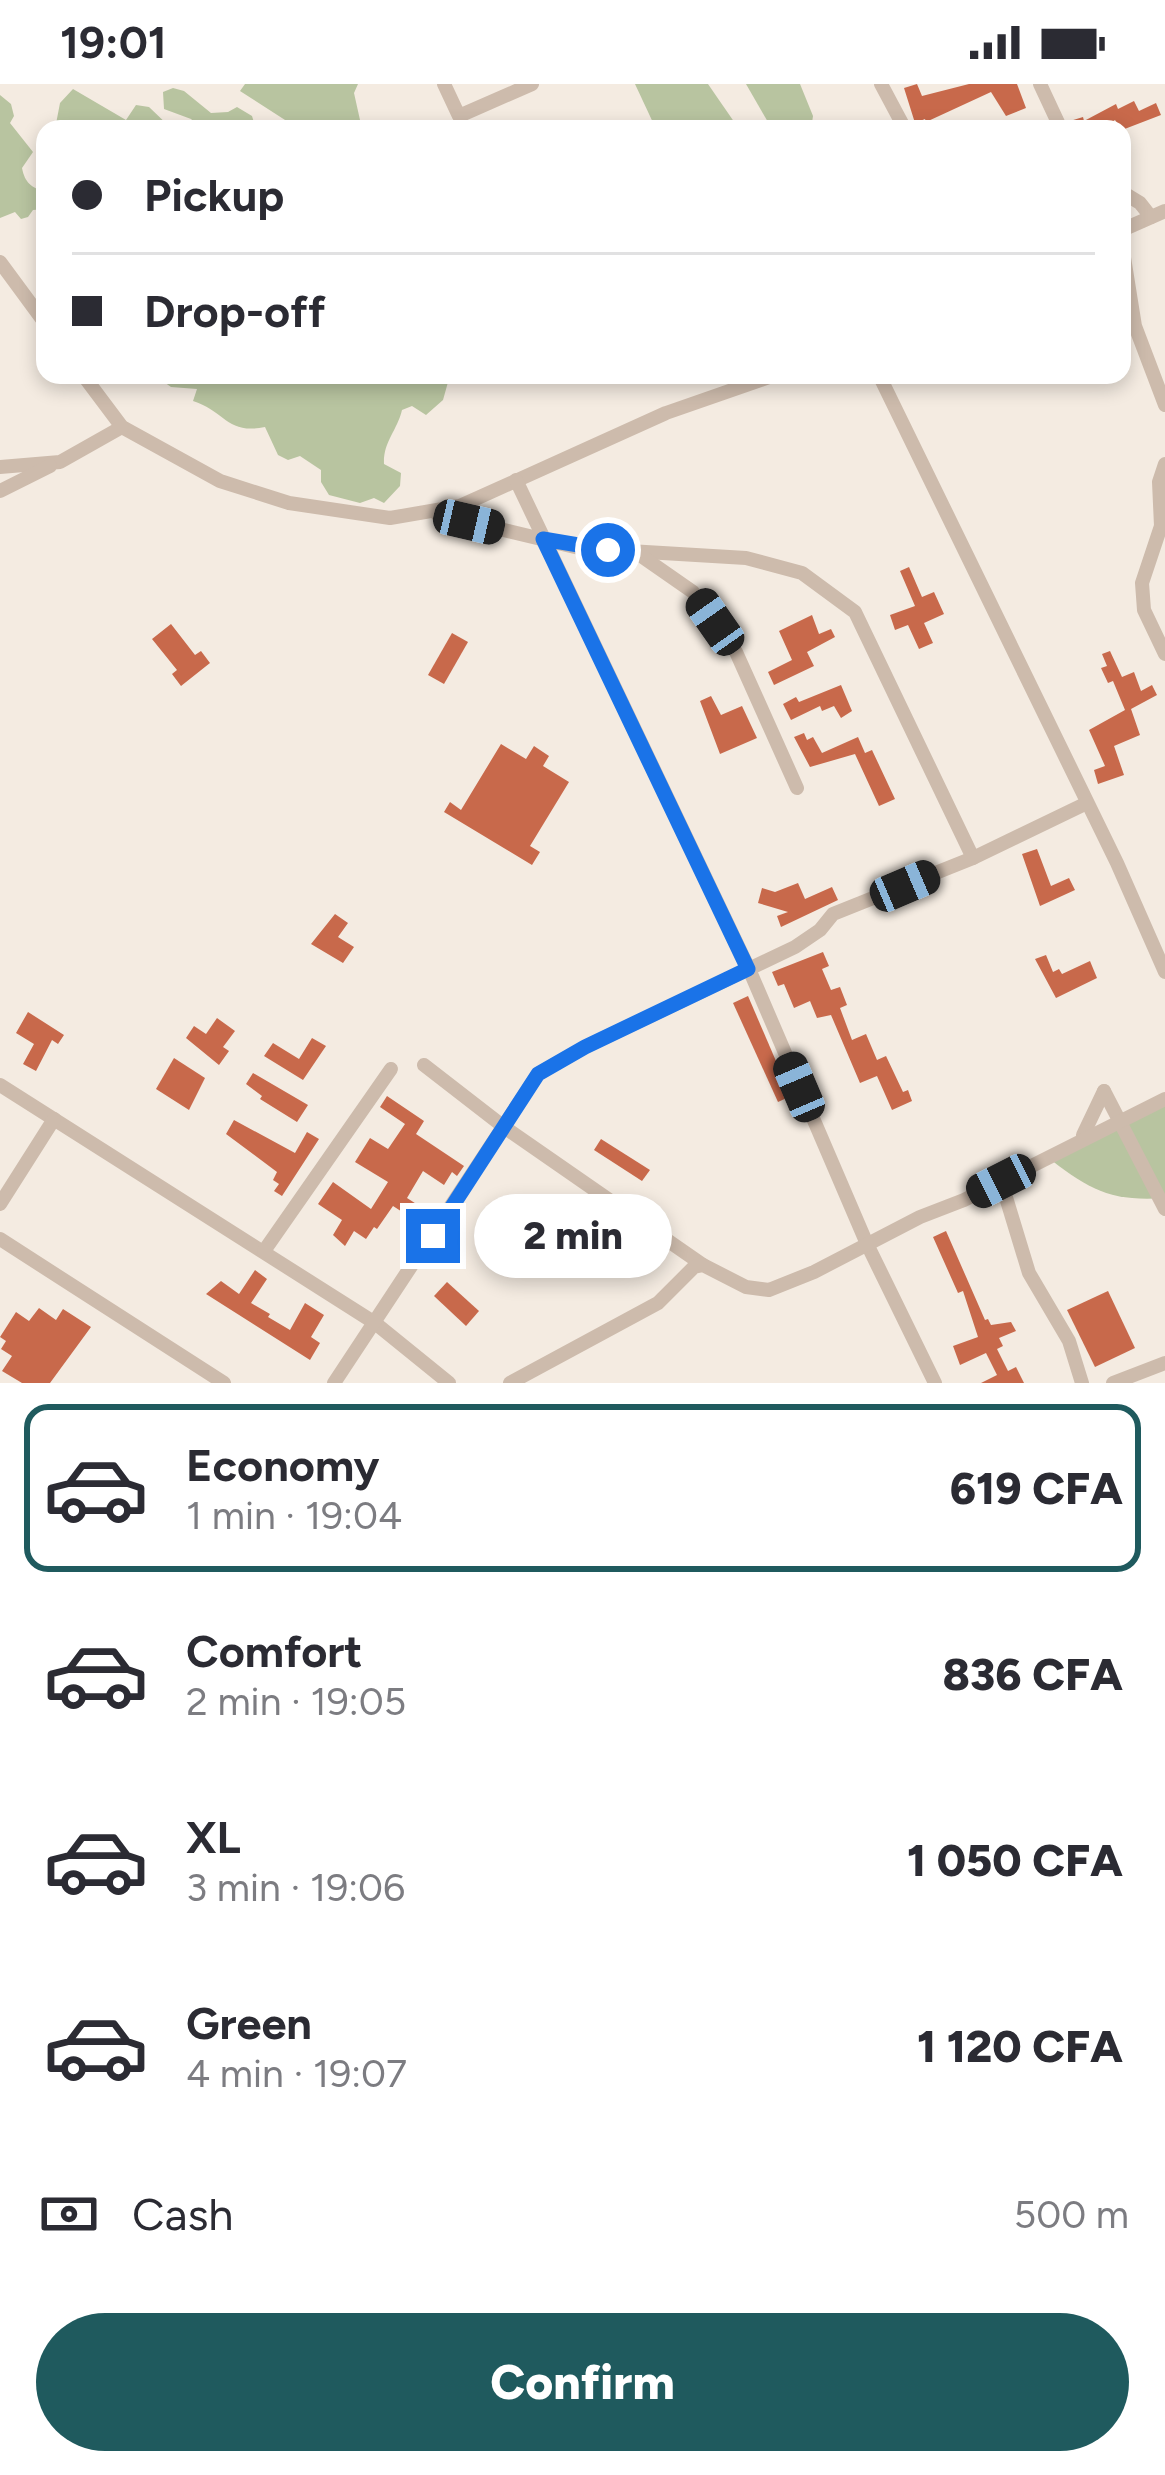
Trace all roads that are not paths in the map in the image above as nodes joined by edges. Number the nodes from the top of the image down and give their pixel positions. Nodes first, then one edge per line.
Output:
1 (444, 84) edge
2 (532, 84) edge
3 (881, 84) edge
4 (1040, 84) edge
5 (900, 120) edge
6 (1057, 120) edge
7 (1131, 198) edge
8 (1158, 214) edge
9 (0, 262) edge
10 (1131, 301) edge
11 (36, 311) edge
12 (90, 384) edge
13 (748, 384) edge
14 (883, 384) edge
15 (1165, 405) edge
16 (122, 428) junction
17 (60, 461) junction
18 (1165, 464) edge
19 (0, 467) edge
20 (516, 480) junction
21 (0, 491) edge
22 (432, 513) junction
23 (543, 539) junction
24 (637, 553) junction
25 (1165, 653) edge
26 (797, 788) dead end
27 (1087, 802) junction
28 (973, 858) junction
29 (748, 969) junction
30 (1165, 972) edge
31 (424, 1065) dead end
32 (392, 1069) dead end
33 (0, 1085) edge
34 (1165, 1100) edge
35 (54, 1119) junction
36 (1121, 1120) junction
37 (504, 1127) junction
38 (1080, 1140) junction
39 (1001, 1181) junction
40 (0, 1204) edge
41 (1165, 1209) edge
42 (0, 1239) edge
43 (867, 1244) junction
44 (264, 1252) junction
45 (703, 1265) junction
46 (375, 1323) junction
47 (1165, 1363) edge
48 (224, 1383) edge
49 (334, 1383) edge
50 (449, 1383) edge
51 (510, 1383) edge
52 (935, 1383) edge
53 (1082, 1383) edge
54 (1113, 1383) edge

1 - 2 street
3 - 5 street
4 - 6 street
7 - 8 street
9 - 11 street
10 - 15 street
12 - 16 street
13 - 20 street
14 - 27 street
16 - 17 street
16 - 22 street
17 - 19 street
17 - 21 street
18 - 25 street
20 - 22 street
20 - 23 street
22 - 23 street
23 - 24 street
23 - 29 street
24 - 26 street
24 - 28 street
27 - 28 street
27 - 30 street
28 - 29 street
29 - 37 street
29 - 43 street
31 - 37 street
32 - 44 street
33 - 35 street
34 - 36 street
35 - 40 street
35 - 44 street
36 - 38 street
36 - 38 street
36 - 41 street
37 - 45 street
37 - 46 street
38 - 39 street
39 - 43 street
39 - 53 street
42 - 48 street
43 - 45 street
43 - 52 street
44 - 46 street
45 - 51 street
46 - 49 street
46 - 50 street
47 - 54 street

